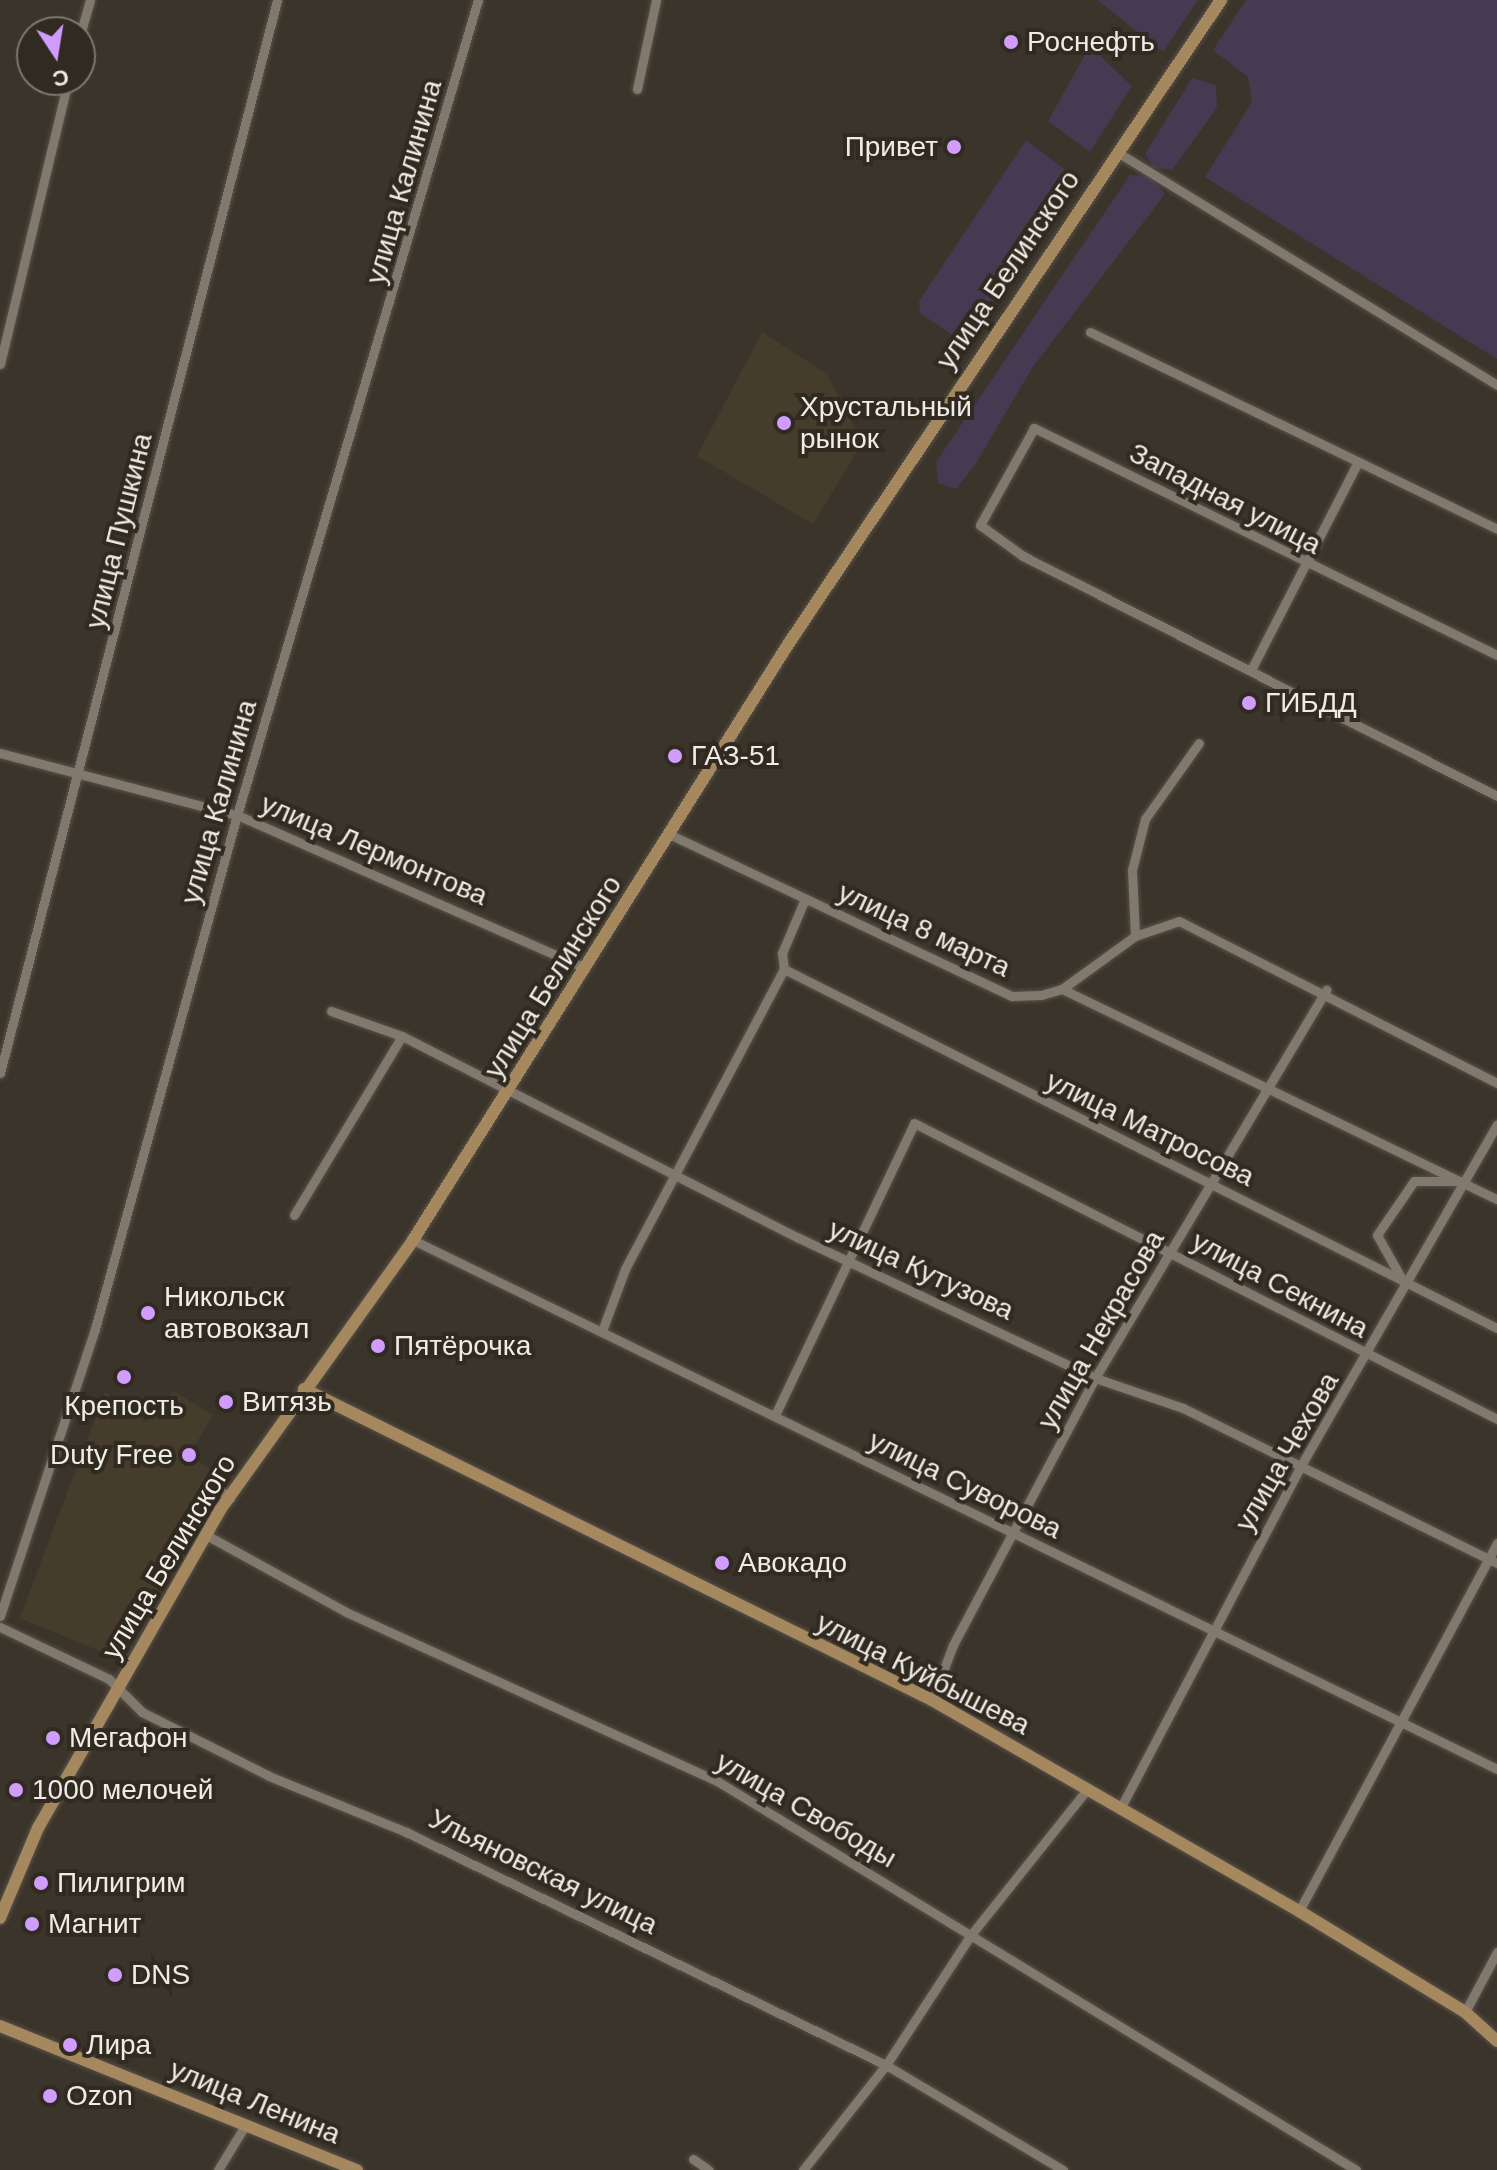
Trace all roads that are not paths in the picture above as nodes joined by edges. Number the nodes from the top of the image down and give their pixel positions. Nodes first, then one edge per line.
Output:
1 (277, 0) edge
2 (478, 0) edge
3 (656, 0) edge
4 (1221, 0) edge
5 (637, 89) dead end
6 (64, 96) edge
7 (1117, 152) junction
8 (1090, 332) dead end
9 (0, 364) edge
10 (1497, 385) edge
11 (1358, 462) junction
12 (1497, 529) edge
13 (1305, 565) junction
14 (1497, 655) edge
15 (1251, 670) junction
16 (1199, 743) dead end
17 (0, 753) edge
18 (79, 773) junction
19 (1497, 796) edge
20 (237, 815) junction
21 (671, 835) junction
22 (805, 899) junction
23 (1135, 936) junction
24 (585, 968) junction
25 (784, 969) junction
26 (1062, 989) junction
27 (1326, 990) junction
28 (331, 1011) dead end
29 (402, 1036) junction
30 (0, 1073) edge
31 (1264, 1082) junction
32 (1497, 1083) edge
33 (506, 1095) junction
34 (1497, 1125) edge
35 (675, 1174) junction
36 (1464, 1181) junction
37 (1212, 1182) junction
38 (1497, 1199) edge
39 (294, 1215) dead end
40 (413, 1240) junction
41 (1170, 1252) junction
42 (848, 1257) junction
43 (1405, 1286) junction
44 (1497, 1328) edge
45 (602, 1331) junction
46 (1368, 1356) junction
47 (1095, 1378) junction
48 (304, 1389) junction
49 (775, 1415) junction
50 (1497, 1419) edge
51 (1300, 1467) junction
52 (212, 1484) dead end
53 (230, 1498) junction
54 (1015, 1534) junction
55 (208, 1536) junction
56 (1497, 1543) edge
57 (1493, 1561) edge
58 (0, 1616) edge
59 (1215, 1625) junction
60 (0, 1627) edge
61 (119, 1689) junction
62 (932, 1700) junction
63 (1400, 1722) junction
64 (1497, 1769) edge
65 (1088, 1788) junction
66 (1122, 1805) junction
67 (1299, 1911) junction
68 (0, 1918) edge
69 (970, 1936) junction
70 (1497, 1952) edge
71 (1465, 2012) junction
72 (0, 2026) edge
73 (1497, 2041) edge
74 (886, 2065) junction
75 (246, 2124) junction
76 (693, 2159) dead end
77 (218, 2170) edge
78 (357, 2170) edge
79 (709, 2170) edge
80 (803, 2170) edge
81 (1063, 2170) edge
82 (1356, 2170) edge

1 - 18 street, улица Пушкина
2 - 20 street, улица Калинина
3 - 5 street
4 - 7 main road, улица Белинского
6 - 9 street
7 - 10 street
7 - 21 main road, улица Белинского
8 - 11 street
11 - 12 street
11 - 13 street
13 - 14 street, Западная улица
13 - 15 street
13 - 15 street, Западная улица
15 - 19 street
16 - 23 street
17 - 18 street, улица Лермонтова
18 - 20 street, улица Лермонтова
18 - 30 street, улица Пушкина
20 - 24 street, улица Лермонтова
20 - 58 street, улица Калинина
21 - 22 street, улица 8 марта
21 - 24 main road, улица Белинского
22 - 25 street
22 - 26 street, улица 8 марта
23 - 26 street, улица 8 марта
23 - 27 street
24 - 33 main road, улица Белинского
25 - 35 street
25 - 37 street, улица Матросова
26 - 31 street
27 - 31 street, улица Некрасова
27 - 32 street
28 - 29 street, улица Кутузова
29 - 33 street, улица Кутузова
29 - 39 street
31 - 36 street
31 - 37 street, улица Некрасова
33 - 35 street, улица Кутузова
33 - 40 main road, улица Белинского
34 - 36 street, улица Чехова
35 - 42 street, улица Кутузова
35 - 45 street
36 - 38 street
36 - 43 street, улица Чехова
36 - 43 street
37 - 41 street, улица Некрасова
37 - 43 street, улица Матросова
40 - 45 street, улица Суворова
40 - 48 main road, улица Белинского
41 - 42 street, улица Секнина
41 - 46 street, улица Секнина
41 - 47 street, улица Некрасова
42 - 47 street, улица Кутузова
42 - 49 street
43 - 44 street, улица Матросова
43 - 46 street, улица Чехова
45 - 49 street, улица Суворова
46 - 50 street, улица Секнина
46 - 51 street, улица Чехова
47 - 51 street, улица Кутузова
47 - 54 street, улица Некрасова
48 - 53 main road, улица Белинского
48 - 62 main road, улица Куйбышева
49 - 54 street, улица Суворова
51 - 57 street, улица Кутузова
51 - 59 street, улица Чехова
52 - 53 street
53 - 55 main road, улица Белинского
54 - 59 street, улица Суворова
54 - 62 street, улица Некрасова
55 - 61 main road, улица Белинского
55 - 69 street, улица Свободы
56 - 57 street
57 - 63 street
59 - 63 street, улица Суворова
59 - 66 street, улица Чехова
60 - 61 street, Ульяновская улица
61 - 68 main road, улица Белинского
61 - 74 street, Ульяновская улица
62 - 65 main road, улица Куйбышева
63 - 64 street, улица Суворова
63 - 67 street
65 - 66 main road, улица Куйбышева
65 - 69 street
66 - 67 main road, улица Куйбышева
67 - 71 main road, улица Куйбышева
69 - 74 street
69 - 82 street, улица Свободы
70 - 71 street
71 - 73 main road, улица Куйбышева
72 - 75 main road, улица Ленина
74 - 80 street
74 - 81 street, Ульяновская улица
75 - 77 street
75 - 78 main road, улица Ленина
76 - 79 street

